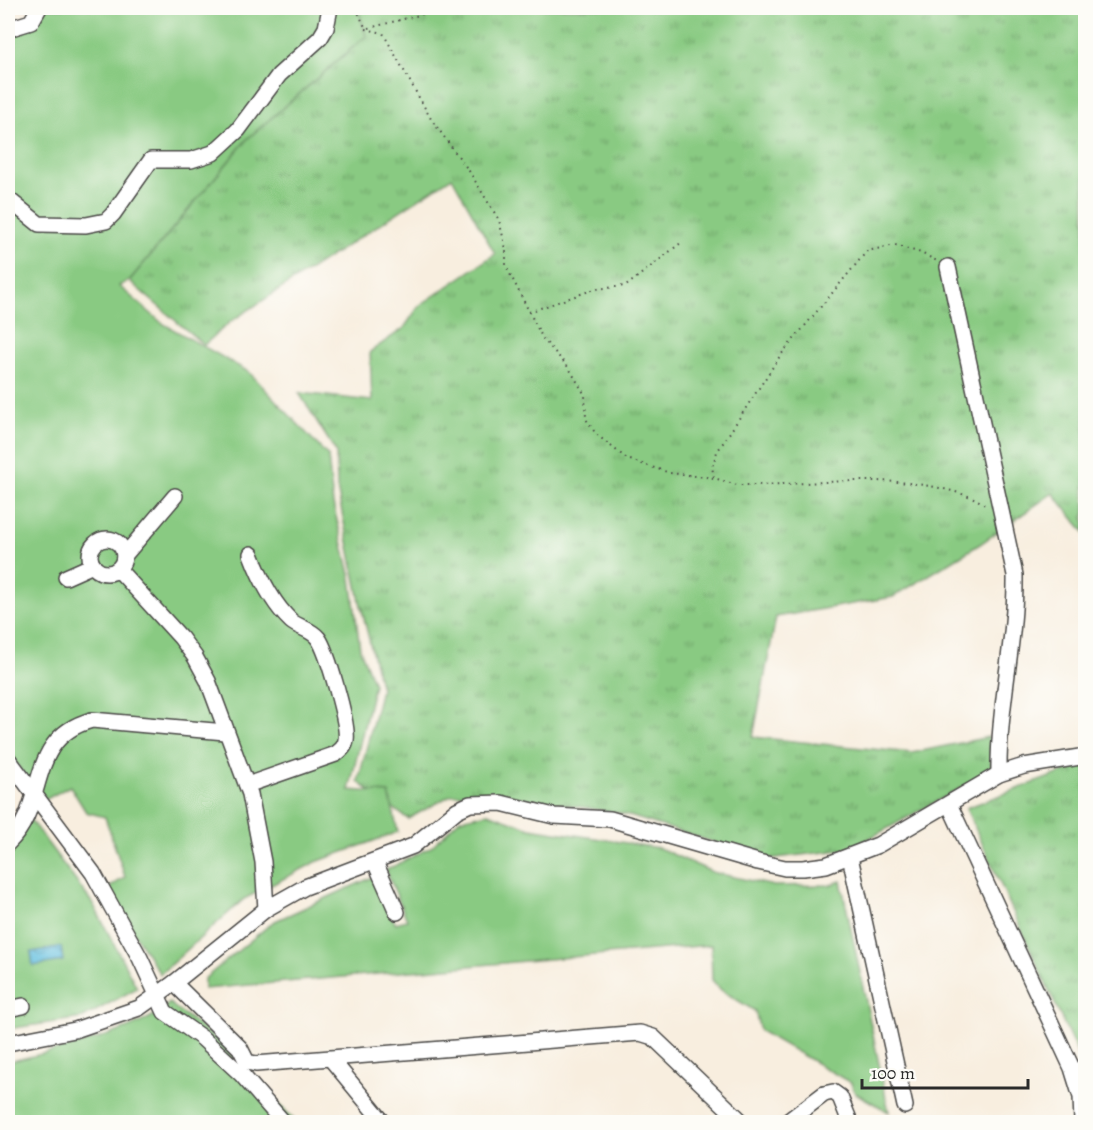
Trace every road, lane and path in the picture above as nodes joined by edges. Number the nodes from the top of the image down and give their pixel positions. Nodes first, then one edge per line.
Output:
1 (39, 8) edge
2 (330, 8) edge
3 (356, 8) edge
4 (446, 8) edge
5 (366, 28) junction
6 (8, 29) edge
7 (8, 199) edge
8 (682, 242) dead end
9 (948, 267) joint
10 (529, 312) junction
11 (714, 478) junction
12 (175, 496) dead end
13 (993, 516) dead end
14 (251, 554) dead end
15 (121, 562) junction
16 (93, 565) junction
17 (66, 577) dead end
18 (225, 732) junction
19 (1086, 756) edge
20 (8, 759) edge
21 (999, 774) junction
22 (247, 785) junction
23 (34, 793) junction
24 (949, 804) junction
25 (8, 843) edge
26 (850, 857) junction
27 (375, 862) junction
28 (266, 909) junction
29 (396, 912) dead end
30 (174, 983) junction
31 (156, 996) junction
32 (23, 1006) dead end
33 (8, 1009) edge
34 (8, 1043) edge
35 (331, 1059) junction
36 (905, 1106) dead end
37 (283, 1122) edge
38 (383, 1122) edge
39 (742, 1122) edge
40 (787, 1122) edge
41 (850, 1122) edge
42 (1082, 1122) edge

1 - 6 street
2 - 7 street
3 - 5 path
4 - 5 path
5 - 10 path
8 - 10 path
9 - 11 path
9 - 21 street
10 - 11 path
11 - 13 path
12 - 15 street
14 - 22 street
15 - 16 street
15 - 16 street
15 - 18 street
16 - 17 street
18 - 22 street
18 - 23 street
19 - 21 street
20 - 23 street
21 - 24 street
22 - 28 street
23 - 25 street
23 - 31 street
24 - 26 street
24 - 42 street
26 - 27 street
26 - 36 street
27 - 28 street
27 - 29 street
28 - 30 street
30 - 31 street
30 - 35 street
31 - 34 street
31 - 37 street
32 - 33 street
35 - 38 street
35 - 39 street
40 - 41 street

